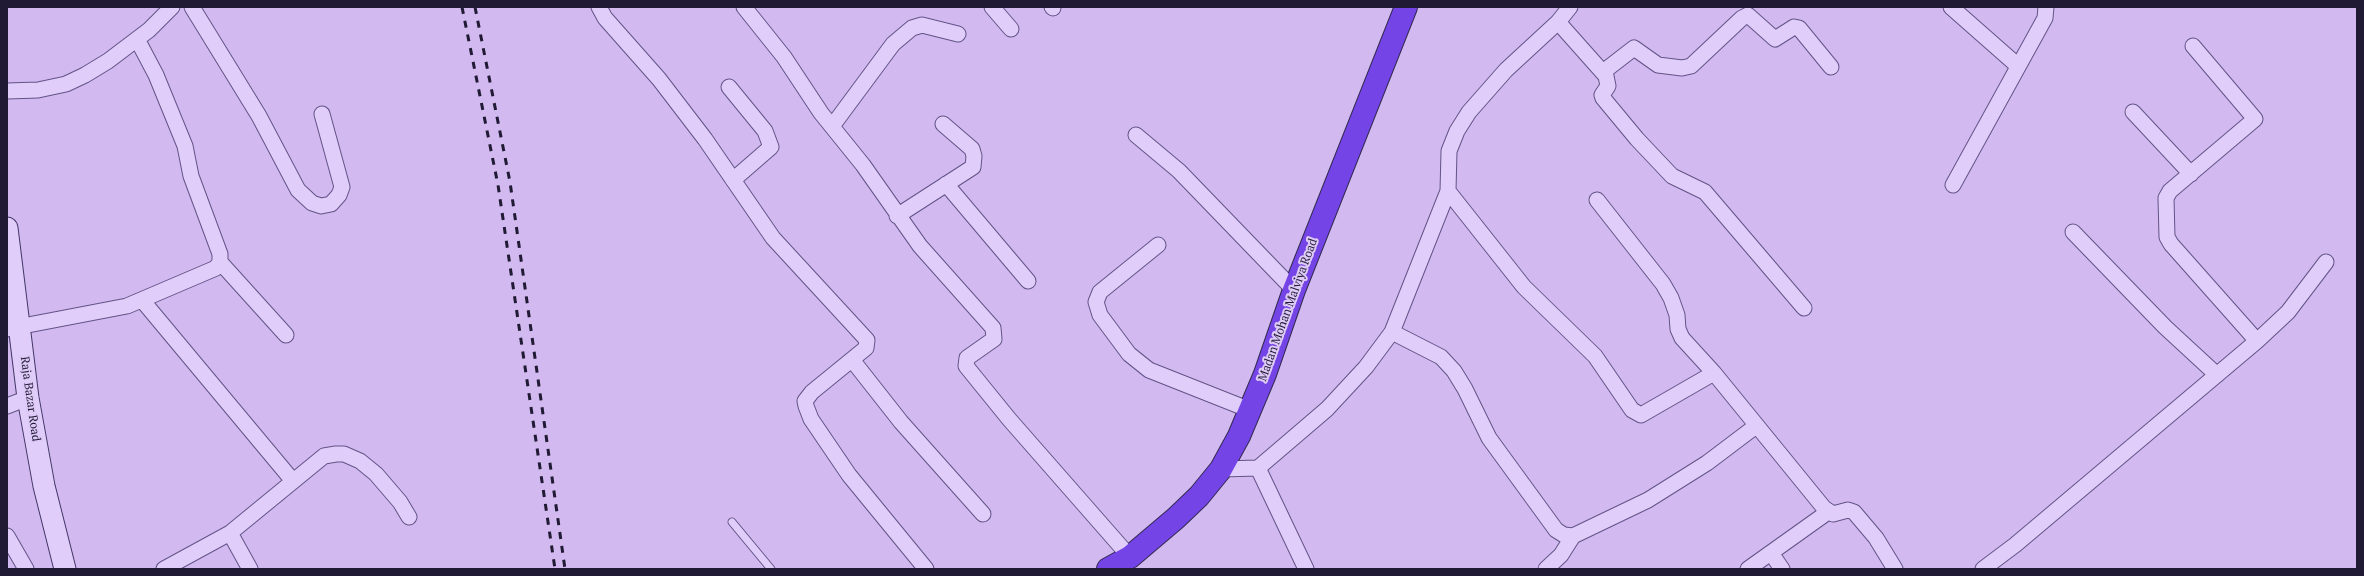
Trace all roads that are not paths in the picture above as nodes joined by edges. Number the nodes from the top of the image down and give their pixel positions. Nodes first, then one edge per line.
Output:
1 (172, 7) edge
2 (192, 7) edge
3 (599, 7) edge
4 (744, 7) edge
5 (992, 7) edge
6 (1406, 7) edge
7 (1570, 7) edge
8 (1951, 7) edge
9 (2046, 7) edge
10 (1558, 22) junction
11 (1011, 29) dead end
12 (958, 34) dead end
13 (138, 39) junction
14 (2194, 46) dead end
15 (2018, 66) junction
16 (1831, 67) dead end
17 (1603, 72) junction
18 (729, 87) dead end
19 (7, 91) edge
20 (2133, 112) dead end
21 (322, 114) dead end
22 (943, 124) dead end
23 (832, 125) junction
24 (1136, 135) dead end
25 (2191, 174) junction
26 (733, 180) junction
27 (946, 184) junction
28 (1953, 185) dead end
29 (1448, 192) junction
30 (1597, 200) dead end
31 (897, 216) junction
32 (7, 228) edge
33 (2073, 232) dead end
34 (1158, 245) dead end
35 (220, 262) junction
36 (2326, 262) dead end
37 (9, 265) edge
38 (1028, 281) dead end
39 (1294, 290) junction
40 (142, 300) junction
41 (1804, 308) dead end
42 (14, 328) edge
43 (1392, 332) junction
44 (286, 335) dead end
45 (2257, 341) junction
46 (852, 361) junction
47 (1714, 373) junction
48 (2217, 375) junction
49 (28, 398) junction
50 (7, 406) edge
51 (1250, 410) junction
52 (1756, 426) junction
53 (1258, 468) junction
54 (1221, 469) junction
55 (293, 481) junction
56 (1828, 512) junction
57 (983, 514) dead end
58 (409, 516) dead end
59 (732, 522) dead end
60 (230, 533) junction
61 (7, 536) edge
62 (1574, 536) junction
63 (1771, 553) junction
64 (1130, 556) junction
65 (26, 569) edge
66 (65, 569) edge
67 (164, 569) edge
68 (250, 569) edge
69 (771, 569) edge
70 (926, 569) edge
71 (1108, 569) edge
72 (1306, 569) edge
73 (1546, 569) edge
74 (1748, 569) edge
75 (1782, 569) edge
76 (1895, 569) edge
77 (1983, 569) edge

1 - 13 street
2 - 21 street
3 - 26 street
4 - 23 street
5 - 11 street
6 - 39 highway, Madan Mohan Malviya Road
7 - 10 street
8 - 15 street
9 - 15 street
10 - 17 street
10 - 29 street
12 - 23 street
13 - 19 street
13 - 35 street
14 - 25 street
15 - 28 street
16 - 17 street
17 - 41 street
18 - 26 street
20 - 25 street
22 - 27 street
23 - 31 street
24 - 39 street
25 - 45 street
26 - 46 street
27 - 31 street
27 - 38 street
29 - 43 street
29 - 47 street
30 - 47 street
31 - 64 street
32 - 37 street, Raja Bazar Road
33 - 48 street
34 - 51 street
35 - 40 street
35 - 44 street
36 - 45 street
37 - 42 street, Raja Bazar Road
39 - 51 highway, Madan Mohan Malviya Road
40 - 42 street
40 - 55 street
42 - 49 street, Raja Bazar Road
43 - 53 street
43 - 62 street
45 - 48 street
46 - 57 street
46 - 70 street
47 - 52 street
48 - 77 street
49 - 50 street
49 - 66 street, Raja Bazar Road
51 - 54 highway, Madan Mohan Malviya Road
52 - 56 street
52 - 62 street
53 - 54 street
53 - 72 street
54 - 64 highway, Madan Mohan Malviya Road
55 - 58 street
55 - 60 street
56 - 63 street
56 - 76 street
59 - 69 lane
60 - 67 street
60 - 68 street
61 - 65 street
62 - 73 street
63 - 74 street
63 - 75 street
64 - 71 highway, Madan Mohan Malviya Road

